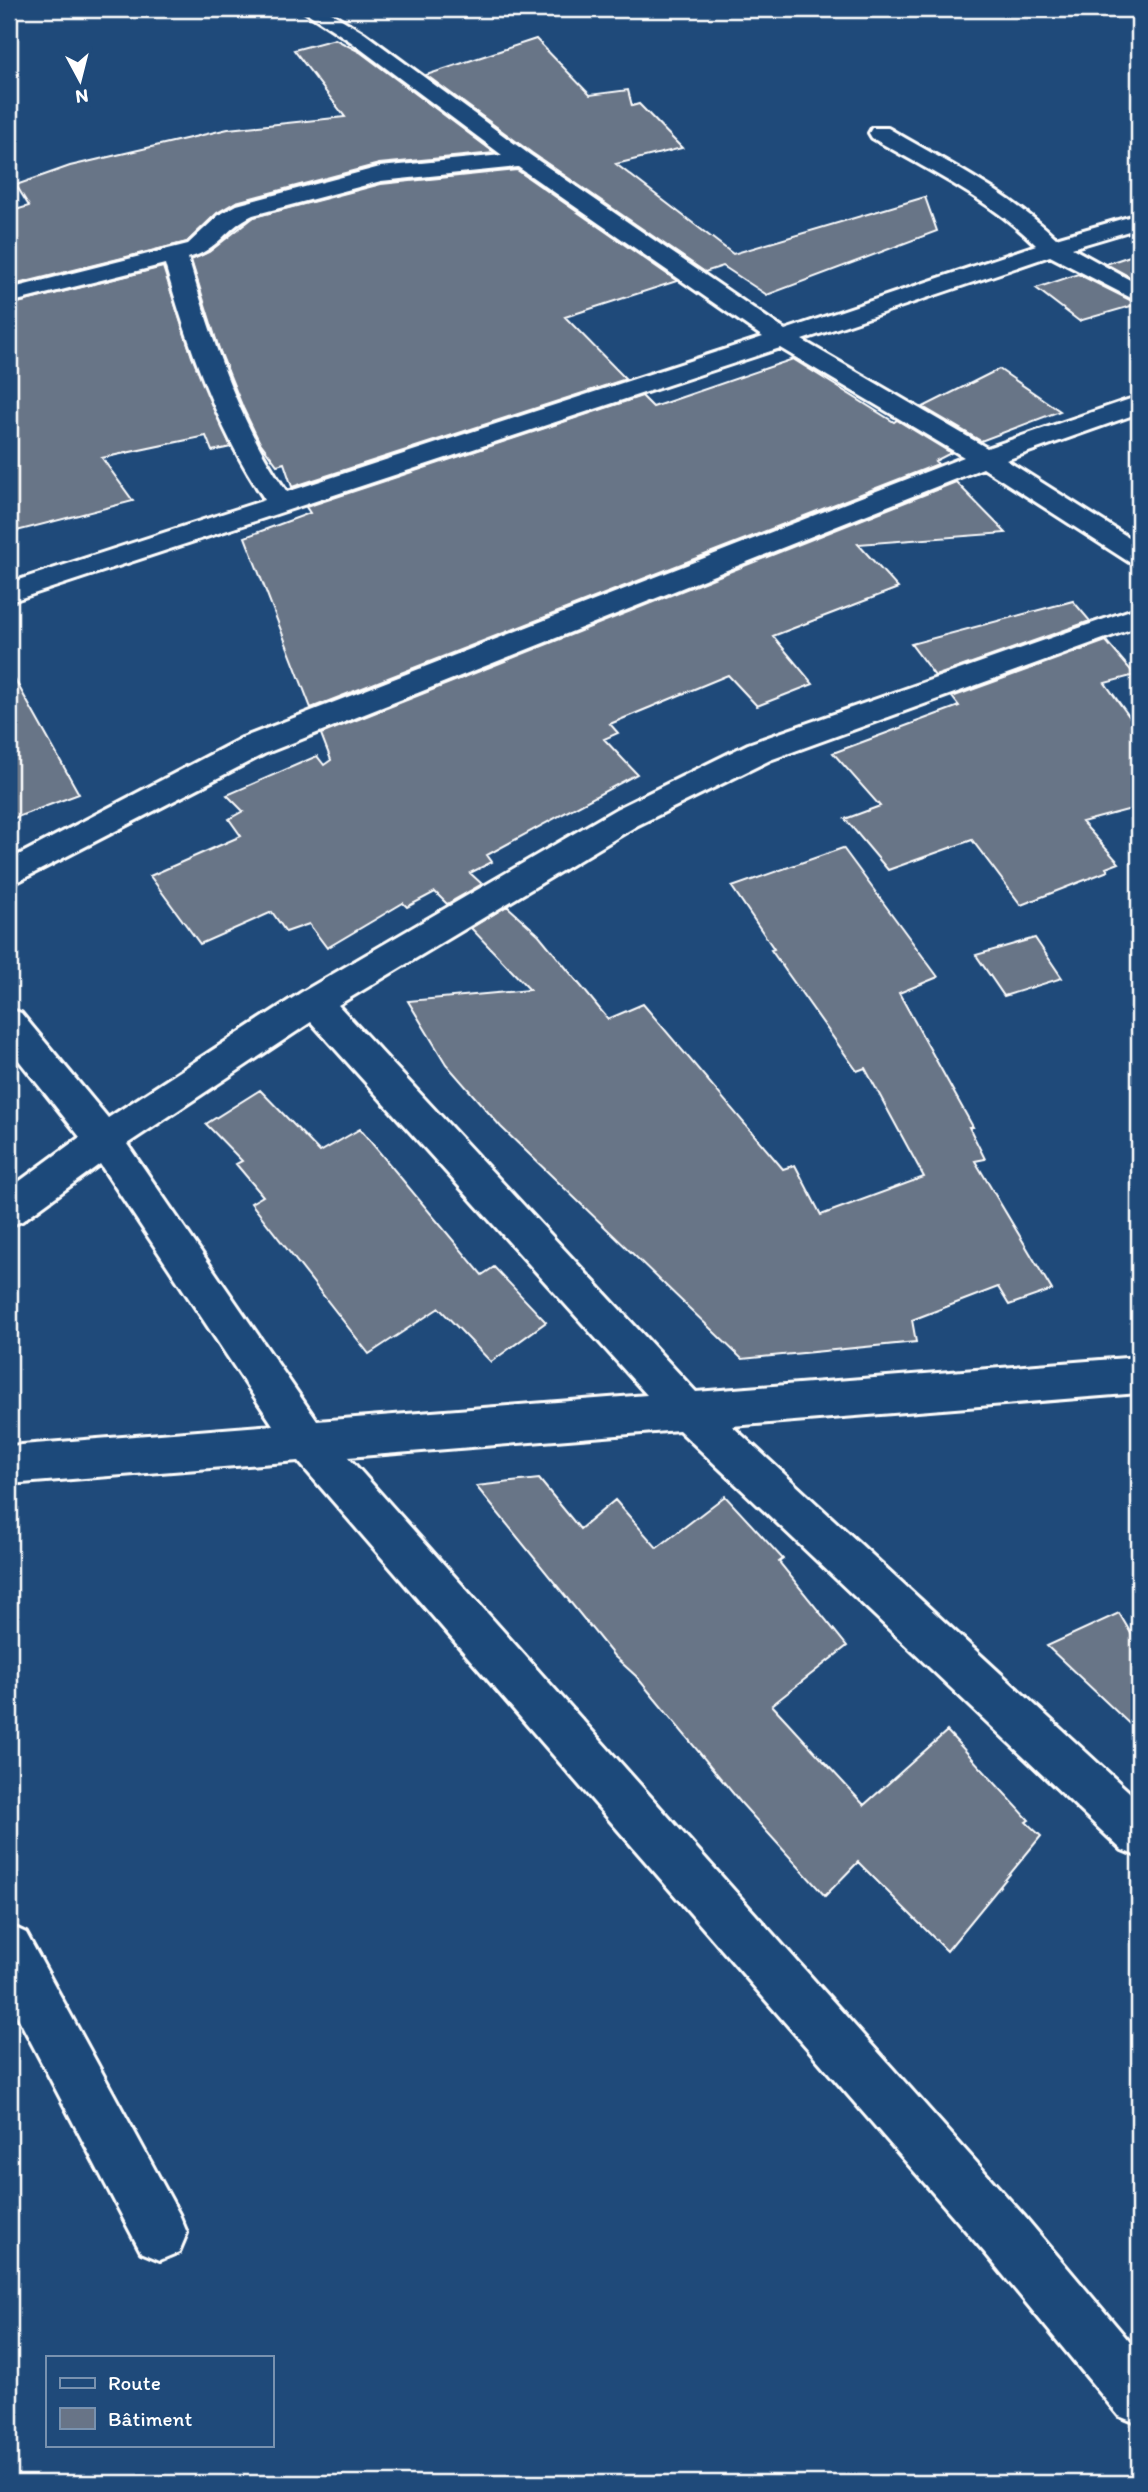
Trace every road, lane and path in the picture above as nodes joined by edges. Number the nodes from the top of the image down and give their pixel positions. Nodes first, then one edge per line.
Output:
1 (311, 9) edge
2 (880, 133) dead end
3 (522, 160) junction
4 (1139, 221) edge
5 (1052, 247) junction
6 (175, 256) junction
7 (1139, 295) edge
8 (9, 296) edge
9 (782, 339) junction
10 (1139, 404) edge
11 (985, 458) junction
12 (281, 503) junction
13 (1139, 556) edge
14 (9, 593) edge
15 (1139, 616) edge
16 (9, 874) edge
17 (314, 1002) junction
18 (9, 1023) edge
19 (104, 1140) junction
20 (9, 1210) edge
21 (1139, 1374) edge
22 (687, 1411) junction
23 (307, 1441) junction
24 (9, 1465) edge
25 (1139, 1833) edge
26 (9, 1951) edge
27 (160, 2233) dead end
28 (1139, 2396) edge

1 - 3 street
2 - 5 street
3 - 6 street
3 - 9 street
4 - 5 street
5 - 7 street
5 - 9 street
6 - 8 street
6 - 12 street
9 - 11 street
9 - 12 street
10 - 11 street
11 - 13 street
11 - 16 street
12 - 14 street
15 - 17 street
17 - 19 street
17 - 22 street
18 - 19 street
19 - 20 street
19 - 23 street
21 - 22 street
22 - 23 street
22 - 25 street
23 - 24 street
23 - 28 street
26 - 27 street

